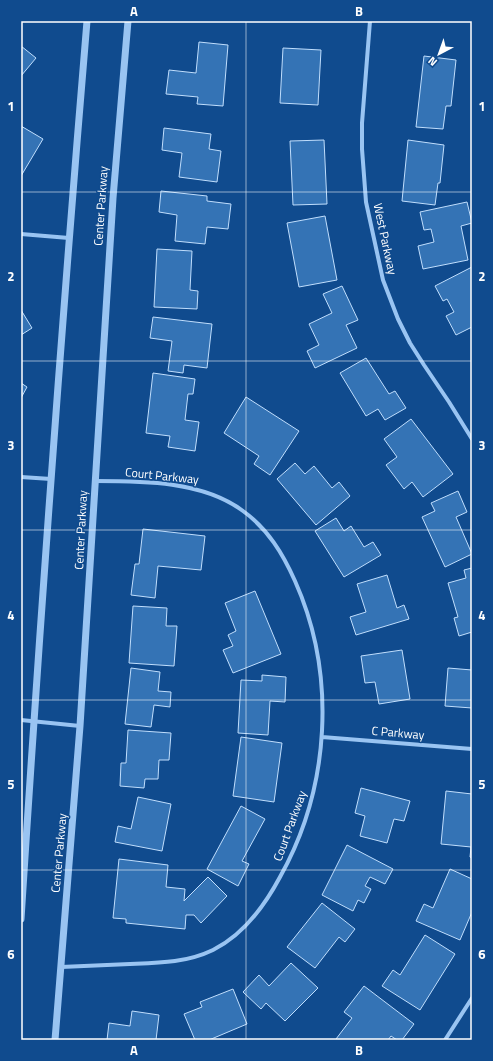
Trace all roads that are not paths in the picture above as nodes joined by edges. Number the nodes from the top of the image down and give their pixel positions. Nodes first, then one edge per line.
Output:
1 (87, 21) edge
2 (128, 21) edge
3 (370, 21) edge
4 (21, 234) edge
5 (69, 238) junction
6 (472, 439) edge
7 (21, 477) edge
8 (52, 479) junction
9 (95, 481) junction
10 (21, 720) edge
11 (34, 721) junction
12 (80, 726) junction
13 (322, 737) junction
14 (472, 749) edge
15 (21, 919) edge
16 (61, 967) junction
17 (472, 998) edge
18 (55, 1040) edge
19 (445, 1040) edge

1 - 5 street
2 - 9 street, Center Parkway
3 - 6 street, West Parkway
4 - 5 street
5 - 8 street
7 - 8 street
8 - 11 street
9 - 12 street, Center Parkway
9 - 13 street, Court Parkway
10 - 11 street
11 - 12 street
11 - 15 street
12 - 16 street, Center Parkway
13 - 14 street, C Parkway
13 - 16 street, Court Parkway
16 - 18 street, Center Parkway
17 - 19 street

